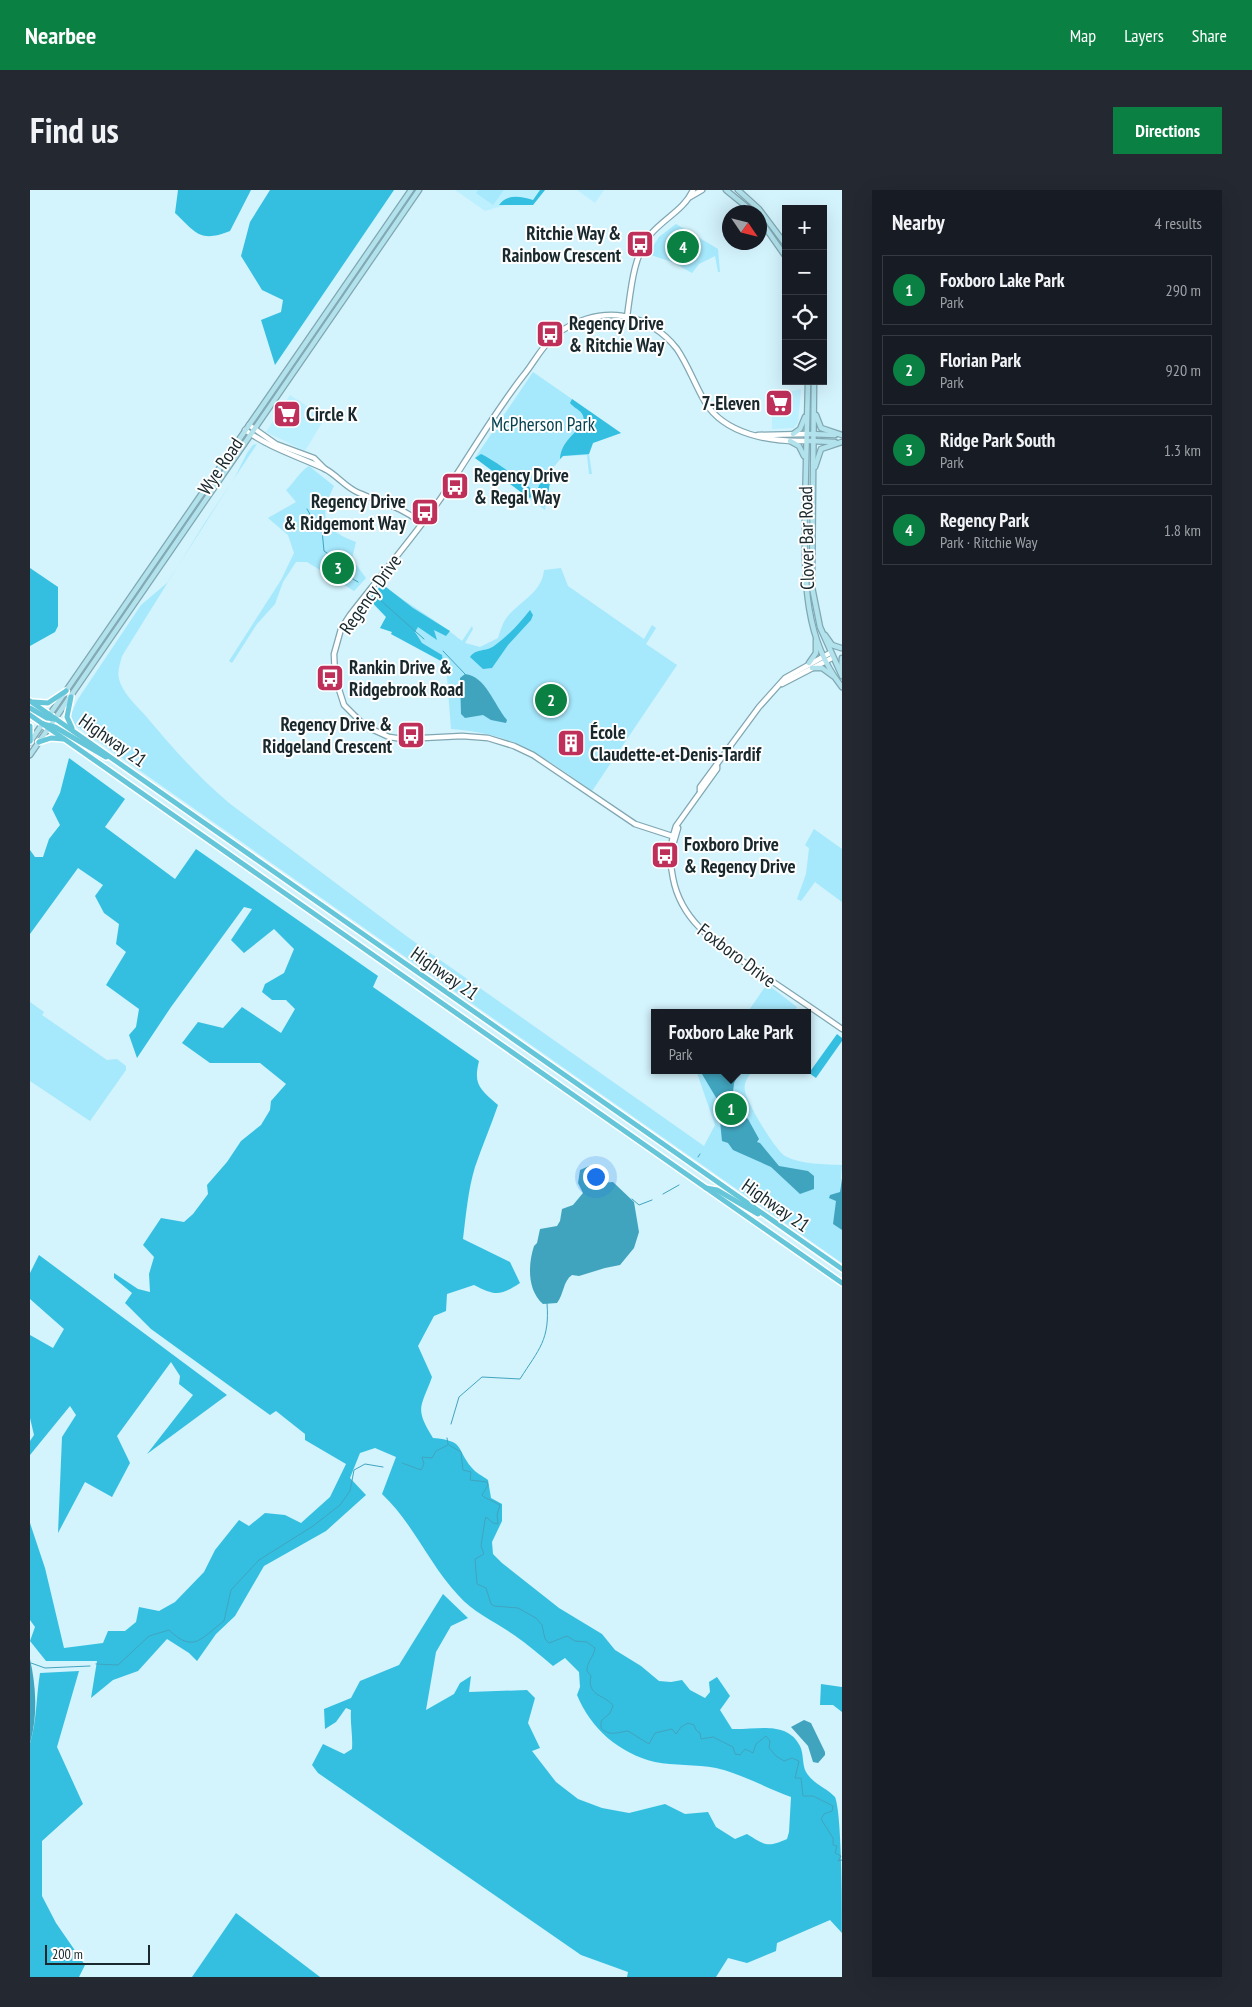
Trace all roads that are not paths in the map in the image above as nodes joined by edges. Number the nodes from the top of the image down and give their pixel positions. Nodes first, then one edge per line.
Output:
1 (411, 190) edge
2 (419, 190) edge
3 (694, 190) edge
4 (702, 190) edge
5 (726, 190) edge
6 (738, 190) edge
7 (690, 197) junction
8 (744, 205) edge
9 (767, 230) edge
10 (782, 240) edge
11 (782, 251) edge
12 (627, 317) junction
13 (808, 385) edge
14 (814, 385) edge
15 (814, 404) junction
16 (807, 406) junction
17 (249, 425) junction
18 (255, 429) junction
19 (245, 430) junction
20 (793, 434) junction
21 (806, 434) junction
22 (813, 434) junction
23 (251, 435) junction
24 (757, 435) junction
25 (842, 435) edge
26 (790, 441) junction
27 (806, 442) junction
28 (813, 442) junction
29 (842, 442) edge
30 (806, 463) junction
31 (325, 469) junction
32 (812, 480) junction
33 (422, 524) junction
34 (820, 627) junction
35 (814, 632) junction
36 (841, 648) dead end
37 (831, 655) junction
38 (825, 658) junction
39 (842, 658) edge
40 (811, 665) junction
41 (842, 676) edge
42 (836, 678) junction
43 (842, 687) edge
44 (66, 691) junction
45 (71, 697) junction
46 (30, 701) edge
47 (30, 708) edge
48 (30, 715) edge
49 (48, 716) junction
50 (56, 719) junction
51 (43, 724) junction
52 (30, 726) edge
53 (50, 727) junction
54 (75, 732) junction
55 (66, 740) junction
56 (30, 742) edge
57 (39, 742) junction
58 (30, 755) edge
59 (122, 765) junction
60 (682, 819) junction
61 (672, 836) junction
62 (671, 853) junction
63 (842, 1029) edge
64 (705, 1188) junction
65 (772, 1220) junction
66 (842, 1269) edge
67 (842, 1283) edge

1 - 17 main road, Wye Road
2 - 18 main road, Wye Road
3 - 7 street
4 - 7 street
5 - 8 main road
6 - 10 main road
7 - 12 street
9 - 11 main road
12 - 24 street, Regency Drive
12 - 33 street, Regency Drive
13 - 16 main road, Clover Bar Road
14 - 15 main road, Clover Bar Road
15 - 22 main road, Clover Bar Road
15 - 25 main road
16 - 20 main road
16 - 21 main road, Clover Bar Road
17 - 18 street
17 - 19 main road, Wye Road
18 - 23 main road, Wye Road
18 - 31 street
19 - 23 street
19 - 44 main road, Wye Road
20 - 21 street, Regency Drive
20 - 24 street, Regency Drive
21 - 22 main road
21 - 27 main road, Clover Bar Road
22 - 25 main road
22 - 28 main road, Clover Bar Road
23 - 31 street
23 - 45 main road, Wye Road
24 - 26 street, Regency Drive
26 - 27 street, Regency Drive
26 - 30 main road
27 - 28 main road
27 - 30 main road, Clover Bar Road
28 - 29 main road
28 - 32 main road, Clover Bar Road
29 - 32 main road
30 - 35 main road, Clover Bar Road
31 - 33 street
32 - 34 main road, Clover Bar Road
33 - 61 street, Regency Drive
34 - 36 main road
34 - 37 main road, Clover Bar Road
35 - 38 main road, Clover Bar Road
35 - 40 main road
37 - 38 street, Foxboro Drive
37 - 41 main road, Clover Bar Road
38 - 40 street, Foxboro Drive
38 - 42 main road, Clover Bar Road
39 - 41 main road
40 - 42 main road
40 - 60 street, Foxboro Drive
42 - 43 main road, Clover Bar Road
44 - 46 main road
44 - 49 main road, Wye Road
45 - 50 main road, Wye Road
45 - 54 main road
46 - 49 main road, Highway 21
47 - 49 main road
48 - 51 main road, Highway 21
49 - 50 main road, Highway 21
49 - 51 main road, Wye Road
50 - 53 main road, Wye Road
50 - 54 main road, Highway 21
51 - 53 main road, Highway 21
51 - 56 main road, Wye Road
52 - 56 main road
53 - 55 main road, Highway 21
53 - 57 main road
53 - 59 main road
54 - 59 main road, Highway 21
55 - 57 main road
55 - 64 main road, Highway 21
57 - 58 main road
59 - 65 main road, Highway 21
60 - 61 street, Foxboro Drive
60 - 62 street, Foxboro Drive
61 - 62 street, Foxboro Drive
62 - 63 street, Foxboro Drive
64 - 65 main road
64 - 67 main road, Highway 21
65 - 66 main road, Highway 21

